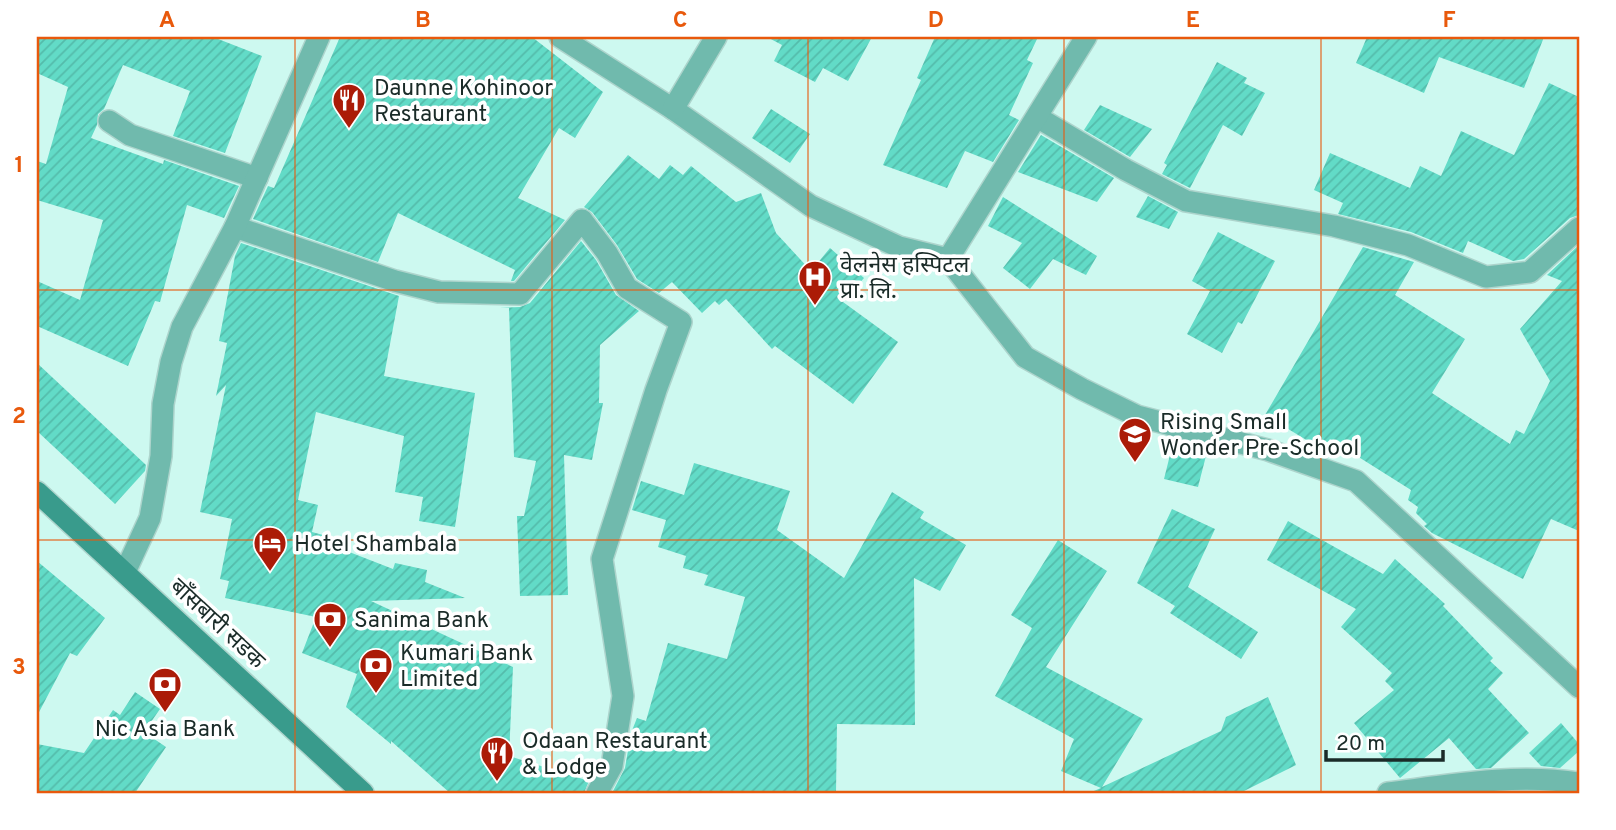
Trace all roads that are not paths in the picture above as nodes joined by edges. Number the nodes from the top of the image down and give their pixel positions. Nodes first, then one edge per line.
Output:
1 (319, 37) edge
2 (560, 37) edge
3 (716, 37) edge
4 (1086, 37) edge
5 (673, 108) junction
6 (1037, 117) junction
7 (109, 121) dead end
8 (257, 178) junction
9 (234, 227) junction
10 (1579, 228) edge
11 (948, 258) junction
12 (37, 492) edge
13 (125, 572) junction
14 (1579, 687) edge
15 (1579, 783) edge
16 (363, 793) edge
17 (597, 793) edge
18 (1388, 793) edge

1 - 8 street
2 - 5 street
3 - 5 street
4 - 6 street
5 - 11 street
6 - 10 street
6 - 11 street
7 - 8 street
8 - 9 street
9 - 13 street
9 - 17 street
11 - 14 street
12 - 13 main road, बाँसबारी सडक
13 - 16 main road, बाँसबारी सडक
15 - 18 street

